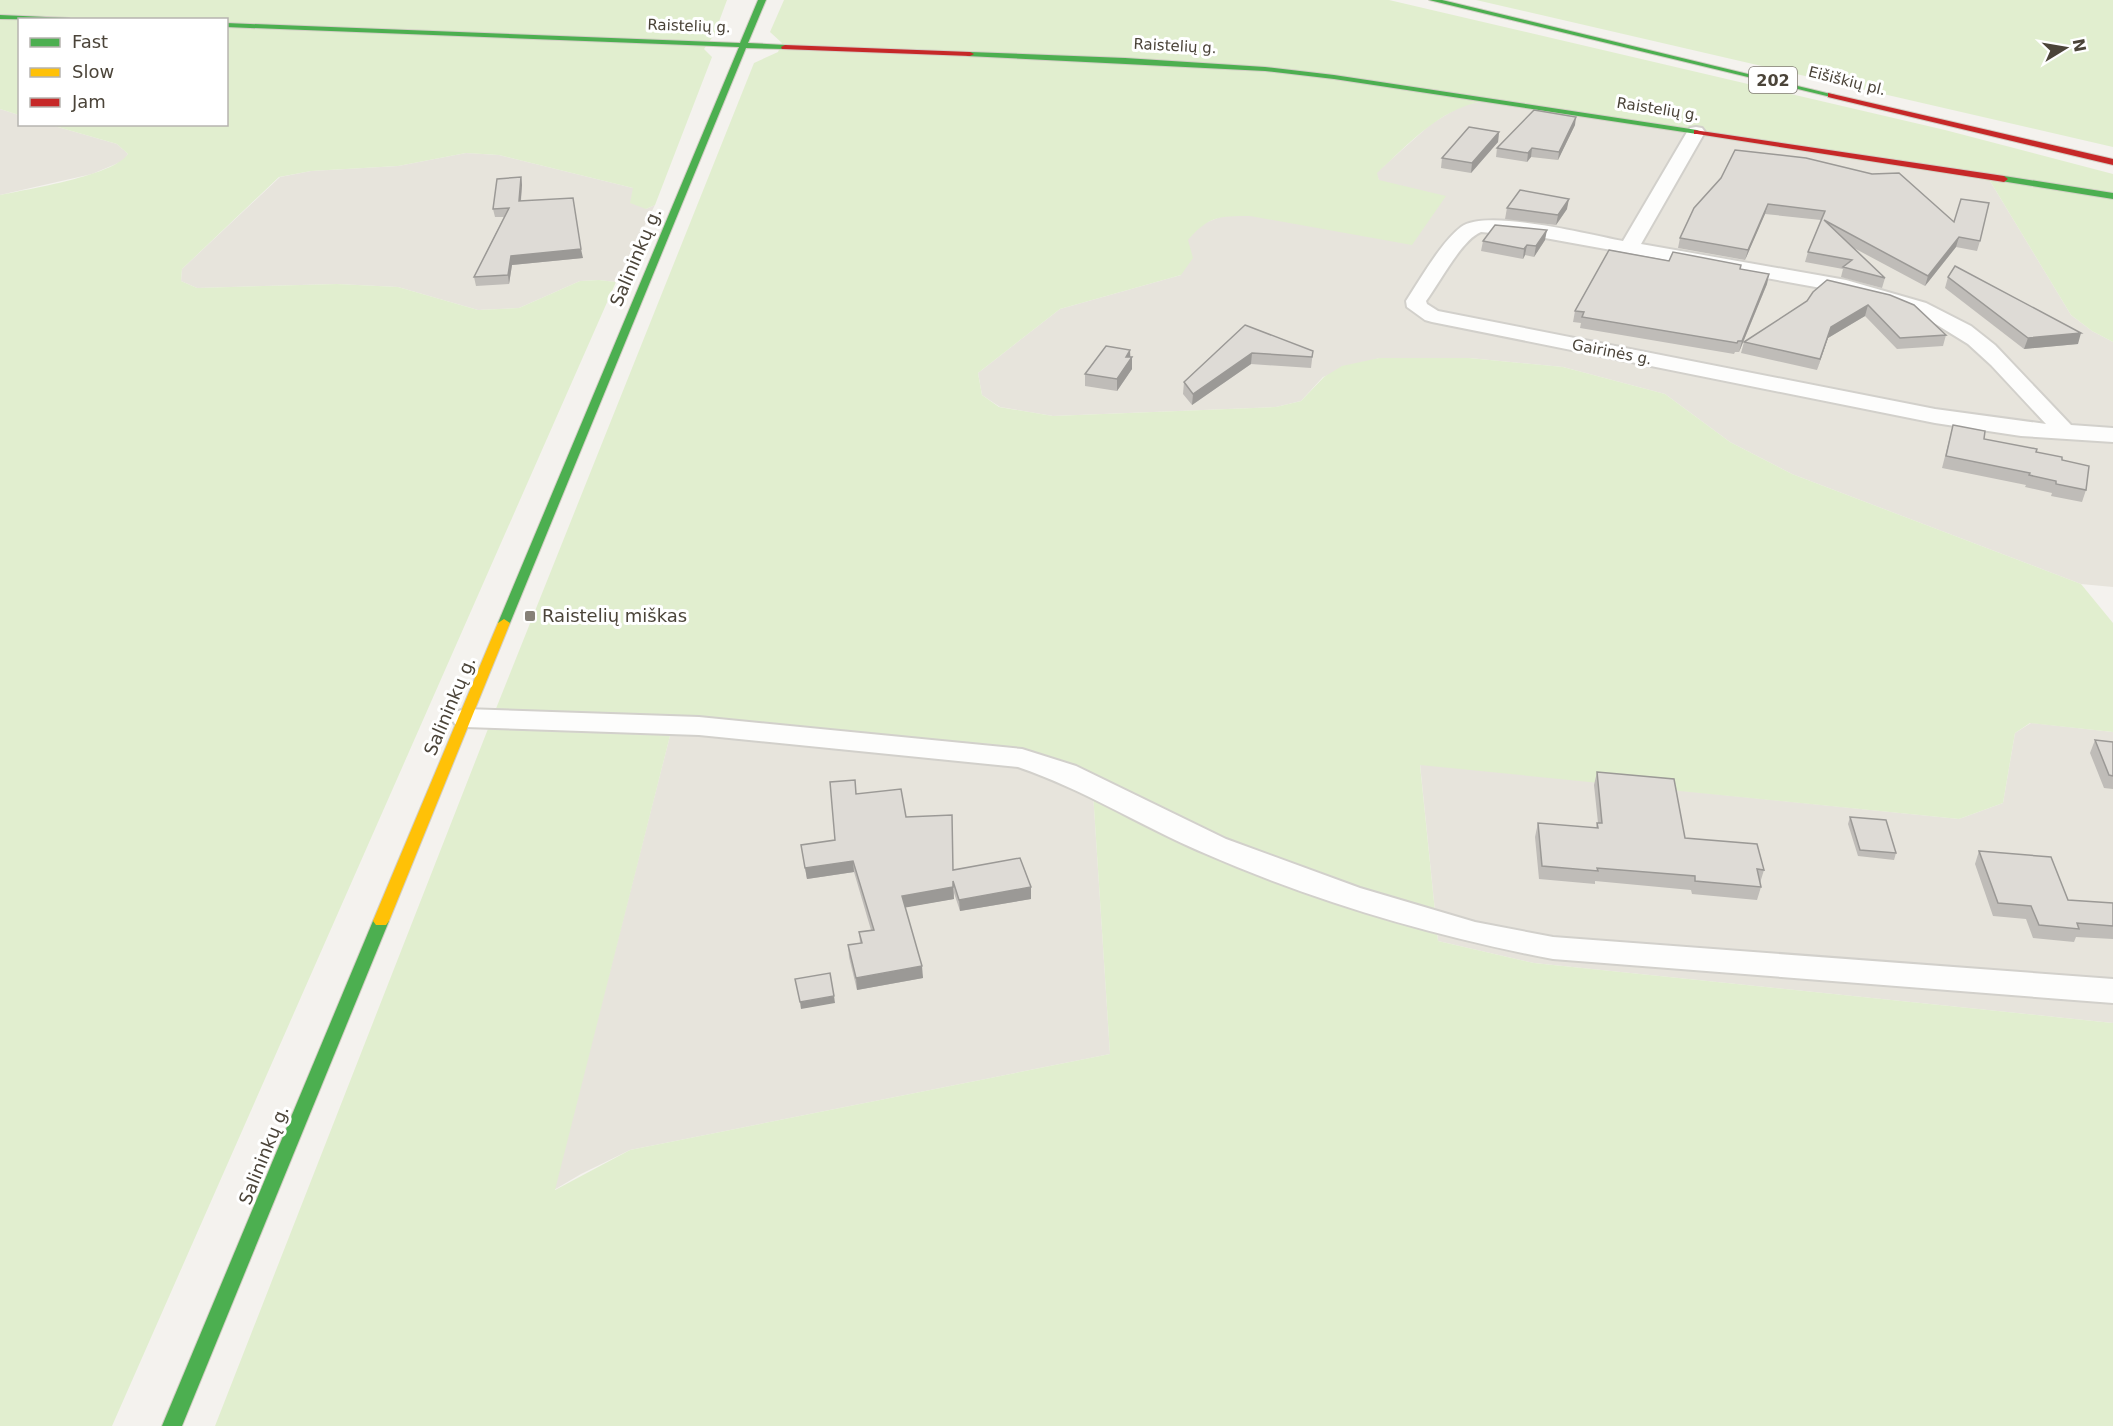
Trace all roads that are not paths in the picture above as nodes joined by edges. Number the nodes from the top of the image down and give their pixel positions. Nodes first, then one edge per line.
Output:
1 (762, 0) edge
2 (1433, 0) edge
3 (0, 17) edge
4 (23, 18) edge
5 (228, 25) edge
6 (743, 45) junction
7 (1696, 132) junction
8 (2113, 162) edge
9 (2113, 196) edge
10 (1629, 248) junction
11 (2064, 432) junction
12 (2113, 435) edge
13 (465, 718) junction
14 (2113, 991) edge
15 (172, 1426) edge

1 - 6 main road, Salininkų g.
2 - 8 main road, Eišiškių pl. / 202
3 - 4 main road
5 - 6 main road, Raistelių g.
6 - 7 main road, Raistelių g.
6 - 13 main road, Salininkų g.
7 - 9 main road, Raistelių g.
7 - 10 street
10 - 11 street, Gairinės g.
10 - 11 street, Gairinės g.
11 - 12 street, Gairinės g.
13 - 14 street
13 - 15 main road, Salininkų g.

